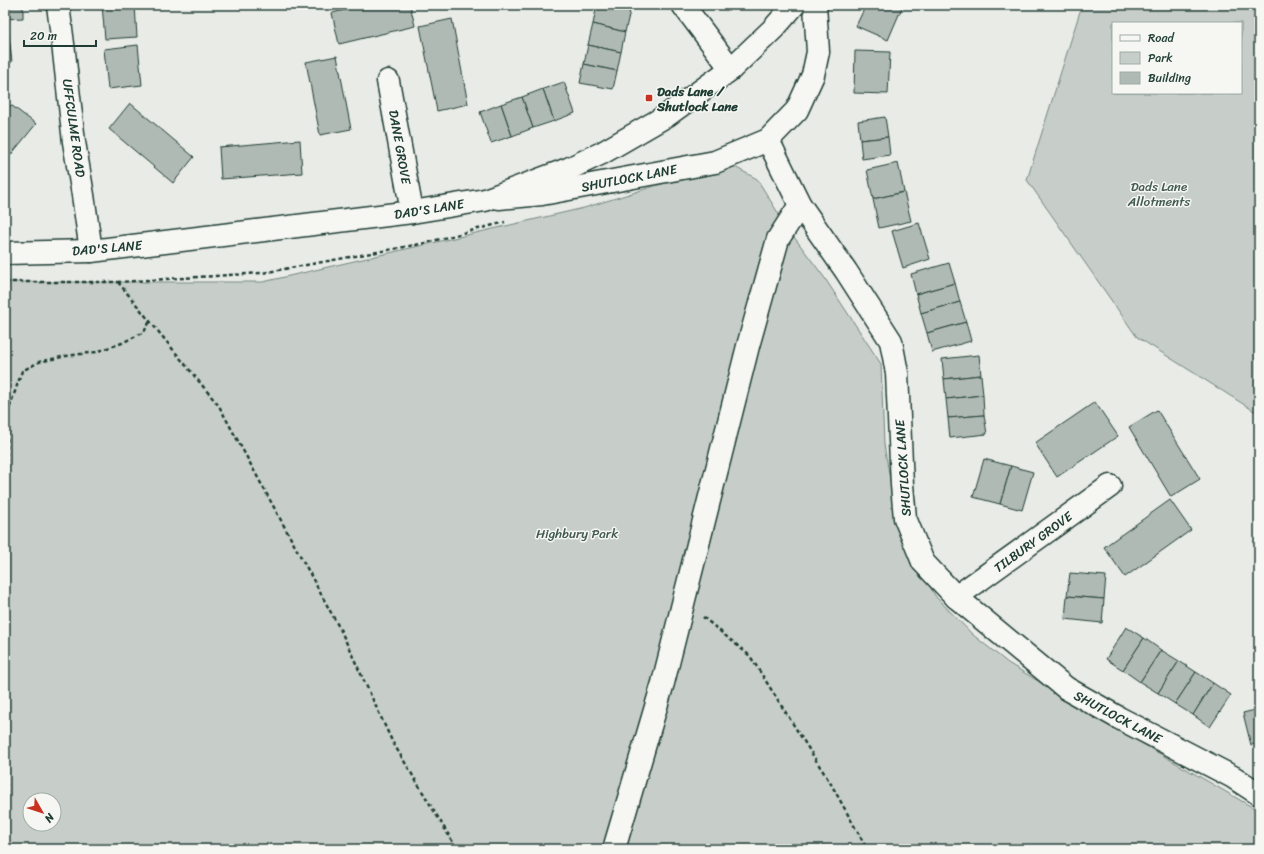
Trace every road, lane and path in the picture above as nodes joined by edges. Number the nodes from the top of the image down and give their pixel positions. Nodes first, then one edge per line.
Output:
1 (58, 5) edge
2 (683, 5) edge
3 (794, 5) edge
4 (814, 5) edge
5 (732, 68) junction
6 (388, 82) dead end
7 (768, 140) junction
8 (486, 200) junction
9 (800, 205) junction
10 (412, 212) junction
11 (511, 221) dead end
12 (91, 251) junction
13 (5, 253) edge
14 (5, 282) edge
15 (118, 282) junction
16 (150, 321) junction
17 (1110, 486) dead end
18 (5, 505) edge
19 (956, 597) junction
20 (684, 601) junction
21 (5, 741) edge
22 (1259, 794) edge
23 (5, 834) edge
24 (457, 849) edge
25 (614, 849) edge
26 (867, 849) edge

1 - 12 street, UFFCULME ROAD
2 - 5 street
3 - 5 street, DAD'S LANE
4 - 7 street, SHUTLOCK LANE
5 - 8 street, DAD'S LANE
6 - 10 street, DANE GROVE
7 - 8 street, SHUTLOCK LANE
7 - 9 street, SHUTLOCK LANE
8 - 10 street, DAD'S LANE
9 - 19 street, SHUTLOCK LANE
9 - 20 street
10 - 12 street, DAD'S LANE
11 - 15 path
12 - 13 street, DAD'S LANE
14 - 15 path
15 - 16 path
16 - 18 path
16 - 24 path
17 - 19 street, TILBURY GROVE
19 - 22 street, SHUTLOCK LANE
20 - 25 street
20 - 26 path
21 - 23 path

